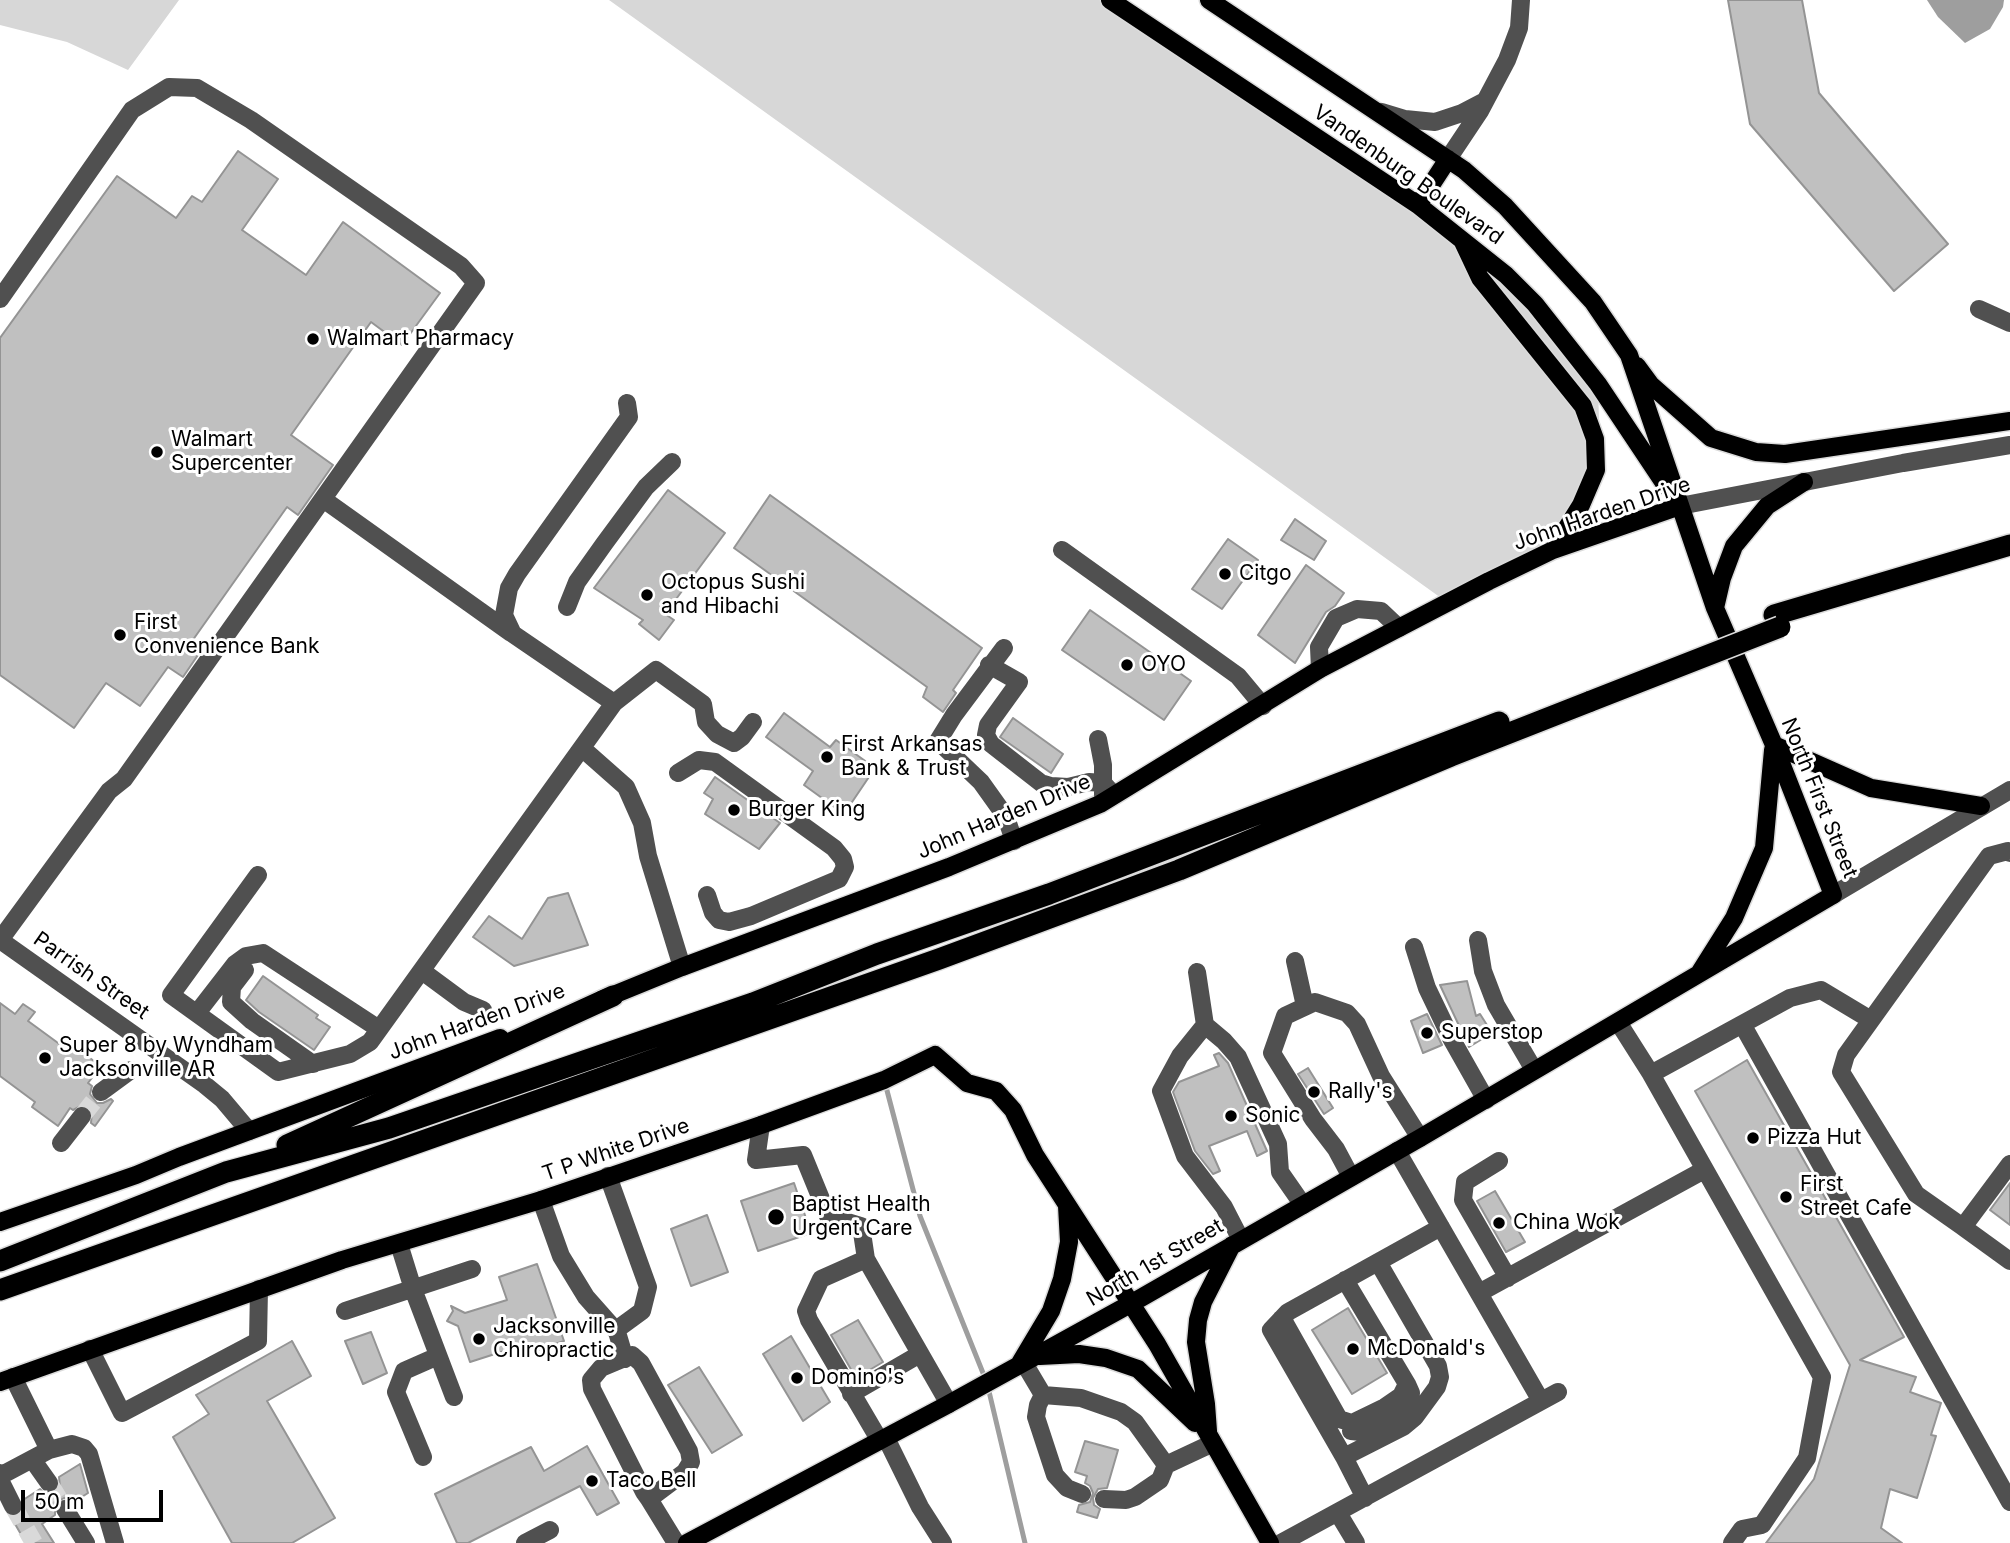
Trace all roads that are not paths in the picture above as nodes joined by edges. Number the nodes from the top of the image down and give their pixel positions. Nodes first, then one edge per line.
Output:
1 (1110, 0) edge
2 (1209, 0) edge
3 (1521, 0) edge
4 (1485, 101) junction
5 (1376, 110) junction
6 (1448, 159) junction
7 (1418, 205) junction
8 (1460, 236) junction
9 (0, 299) edge
10 (1979, 309) dead end
11 (2010, 323) edge
12 (1629, 355) junction
13 (627, 403) dead end
14 (2010, 421) edge
15 (2010, 445) edge
16 (671, 462) dead end
17 (1804, 482) junction
18 (323, 499) junction
19 (1680, 506) junction
20 (2010, 545) edge
21 (1062, 550) dead end
22 (1553, 550) junction
23 (2010, 560) edge
24 (567, 607) dead end
25 (1715, 608) junction
26 (1777, 621) junction
27 (1399, 628) junction
28 (513, 634) junction
29 (1004, 648) dead end
30 (989, 665) junction
31 (1320, 669) junction
32 (1588, 695) junction
33 (614, 704) junction
34 (1263, 706) junction
35 (753, 722) dead end
36 (1098, 739) dead end
37 (1774, 745) junction
38 (583, 749) junction
39 (678, 773) dead end
40 (2010, 790) edge
41 (1105, 794) junction
42 (1981, 806) junction
43 (1014, 841) junction
44 (2010, 853) edge
45 (258, 875) dead end
46 (707, 895) dead end
47 (1833, 895) junction
48 (0, 940) edge
49 (1478, 940) dead end
50 (1414, 947) dead end
51 (263, 953) junction
52 (1295, 961) dead end
53 (682, 967) junction
54 (422, 971) junction
55 (1197, 972) dead end
56 (1698, 975) junction
57 (613, 996) junction
58 (1306, 1006) junction
59 (483, 1010) dead end
60 (1638, 1011) joint
61 (197, 1013) junction
62 (1871, 1020) junction
63 (1618, 1022) junction
64 (1205, 1024) junction
65 (1742, 1024) junction
66 (379, 1029) junction
67 (313, 1064) junction
68 (131, 1070) dead end
69 (1534, 1070) junction
70 (1651, 1074) junction
71 (101, 1092) tunnel mouth
72 (1486, 1100) junction
73 (82, 1116) tunnel mouth
74 (761, 1125) junction
75 (249, 1132) junction
76 (1420, 1138) junction
77 (61, 1143) dead end
78 (1397, 1151) junction
79 (1499, 1161) dead end
80 (2010, 1164) edge
81 (1704, 1170) junction
82 (226, 1172) junction
83 (608, 1176) junction
84 (1351, 1177) junction
85 (541, 1200) junction
86 (1066, 1203) junction
87 (1303, 1205) junction
88 (0, 1222) edge
89 (1441, 1227) junction
90 (1963, 1227) junction
91 (1236, 1243) junction
92 (399, 1244) junction
93 (866, 1259) junction
94 (0, 1261) edge
95 (2010, 1261) edge
96 (1378, 1262) junction
97 (472, 1269) dead end
98 (1508, 1278) junction
99 (1345, 1280) junction
100 (259, 1289) junction
101 (413, 1289) junction
102 (0, 1290) edge
103 (1479, 1293) junction
104 (1132, 1303) junction
105 (345, 1311) dead end
106 (1282, 1318) junction
107 (616, 1330) junction
108 (90, 1349) junction
109 (920, 1354) junction
110 (438, 1356) junction
111 (625, 1359) junction
112 (1027, 1362) junction
113 (7, 1379) edge
114 (1558, 1392) dead end
115 (851, 1394) junction
116 (1043, 1395) junction
117 (454, 1397) dead end
118 (1541, 1401) junction
119 (949, 1404) junction
120 (883, 1439) junction
121 (1210, 1439) junction
122 (49, 1450) junction
123 (423, 1457) dead end
124 (1344, 1457) junction
125 (32, 1459) junction
126 (1166, 1465) junction
127 (0, 1476) edge
128 (49, 1483) tunnel mouth
129 (1082, 1494) dead end
130 (1365, 1498) junction
131 (649, 1499) junction
132 (1104, 1499) dead end
133 (2010, 1502) edge
134 (13, 1506) tunnel mouth
135 (65, 1509) tunnel mouth
136 (1338, 1513) junction
137 (550, 1530) dead end
138 (708, 1538) edge
139 (86, 1543) edge
140 (115, 1543) edge
141 (525, 1543) edge
142 (676, 1543) edge
143 (687, 1543) edge
144 (943, 1543) edge
145 (1270, 1543) edge
146 (1281, 1543) edge
147 (1356, 1543) edge
148 (1732, 1543) edge

1 - 7 main road, Vandenburg Boulevard
2 - 5 main road, Vandenburg Boulevard
3 - 4 street
4 - 5 street
4 - 6 street
5 - 6 main road, Vandenburg Boulevard
6 - 7 main road
6 - 12 main road, Vandenburg Boulevard
7 - 8 main road, Vandenburg Boulevard
8 - 19 main road, Vandenburg Boulevard
8 - 22 main road
9 - 18 street
10 - 11 street
12 - 14 main road
12 - 19 main road, Vandenburg Boulevard
13 - 28 street
15 - 17 street, John Harden Drive
16 - 24 street
17 - 19 street, John Harden Drive
17 - 25 main road
18 - 28 street
18 - 48 street
19 - 22 main road, John Harden Drive
19 - 25 main road, North First Street
20 - 26 highway
21 - 34 street
22 - 27 main road, John Harden Drive
23 - 26 highway
25 - 37 main road, North First Street
26 - 32 highway
27 - 31 main road, John Harden Drive
27 - 31 street
28 - 33 street
29 - 30 street
30 - 41 street
30 - 43 street
31 - 34 main road, John Harden Drive
32 - 82 highway
32 - 102 highway
33 - 35 street
33 - 38 street
34 - 41 main road, John Harden Drive
36 - 41 street
37 - 42 main road
37 - 47 main road, North First Street
37 - 56 main road
38 - 53 street
38 - 54 street
39 - 46 street
40 - 42 street
41 - 43 main road, John Harden Drive
42 - 47 street
43 - 53 main road, John Harden Drive
44 - 62 street
45 - 61 street
47 - 56 main road, North First Street
48 - 75 street, Parrish Street
49 - 69 street
50 - 72 street
51 - 61 street
51 - 66 street
51 - 67 street
52 - 58 street
53 - 57 main road, John Harden Drive
54 - 59 street
54 - 66 street
55 - 64 street
56 - 60 main road, North First Street
57 - 75 main road, John Harden Drive
57 - 82 highway
58 - 76 street
58 - 84 street
60 - 63 main road, North 1st Street
61 - 67 street
62 - 65 street
62 - 90 street
63 - 69 main road, North 1st Street
63 - 70 street
64 - 87 street
64 - 91 street
65 - 70 street
65 - 133 street
66 - 67 street
68 - 71 street
69 - 72 main road, North 1st Street
70 - 81 street
72 - 76 main road, North 1st Street
73 - 77 street
74 - 83 main road, T P White Drive
74 - 86 main road, T P White Drive
74 - 93 street
75 - 88 main road, John Harden Drive
76 - 78 main road, North 1st Street
78 - 84 main road, North 1st Street
78 - 89 street
79 - 98 street
80 - 90 street
81 - 98 street
81 - 148 street
82 - 94 highway
83 - 85 main road, T P White Drive
83 - 107 street
84 - 87 main road, North 1st Street
85 - 92 main road, T P White Drive
85 - 107 street
86 - 104 main road, T P White Drive
86 - 112 main road
87 - 91 main road, North 1st Street
89 - 96 street
89 - 103 street
90 - 95 street
91 - 104 main road, North 1st Street
91 - 121 main road
92 - 100 main road, T P White Drive
92 - 101 street
93 - 109 street
93 - 115 street
96 - 99 street
96 - 124 street
97 - 101 street
98 - 103 street
99 - 106 street
99 - 106 street
100 - 108 main road, T P White Drive
100 - 108 street
101 - 105 street
101 - 110 street
103 - 118 street
104 - 112 main road, North 1st Street
104 - 121 main road, T P White Drive
106 - 124 street
107 - 111 street
108 - 113 main road, T P White Drive
109 - 115 street
109 - 119 street
110 - 117 street
110 - 123 street
111 - 131 street
111 - 131 street
112 - 116 street
112 - 119 main road, North 1st Street
112 - 121 main road
113 - 122 street
114 - 118 street
115 - 120 street
116 - 126 street
116 - 129 street
118 - 130 street
119 - 120 main road, North 1st Street
120 - 138 main road, North 1st Street
120 - 144 street
121 - 126 street
121 - 145 main road, T P White Drive
122 - 125 street
122 - 140 street
124 - 130 street
125 - 127 street
125 - 128 street
126 - 132 street
127 - 134 street
130 - 136 street
131 - 142 street
135 - 139 street
136 - 146 street
136 - 147 street
137 - 141 street
138 - 143 main road, North 1st Street

